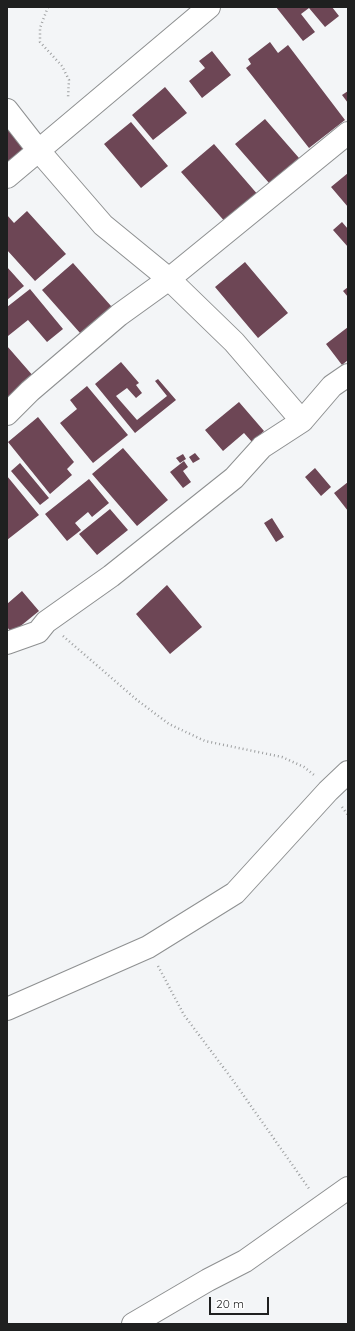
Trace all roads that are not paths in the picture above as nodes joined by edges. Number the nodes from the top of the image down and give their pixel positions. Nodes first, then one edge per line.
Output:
1 (209, 7) edge
2 (7, 110) edge
3 (348, 133) edge
4 (38, 151) junction
5 (7, 177) edge
6 (169, 279) junction
7 (348, 374) edge
8 (7, 414) edge
9 (302, 421) junction
10 (7, 643) edge
11 (348, 772) edge
12 (7, 1009) edge
13 (348, 1188) edge
14 (133, 1324) edge

1 - 4 street
2 - 4 street
3 - 6 street
4 - 5 street
4 - 6 street
6 - 8 street
6 - 9 street
7 - 9 street
9 - 10 street
11 - 12 street
13 - 14 street

